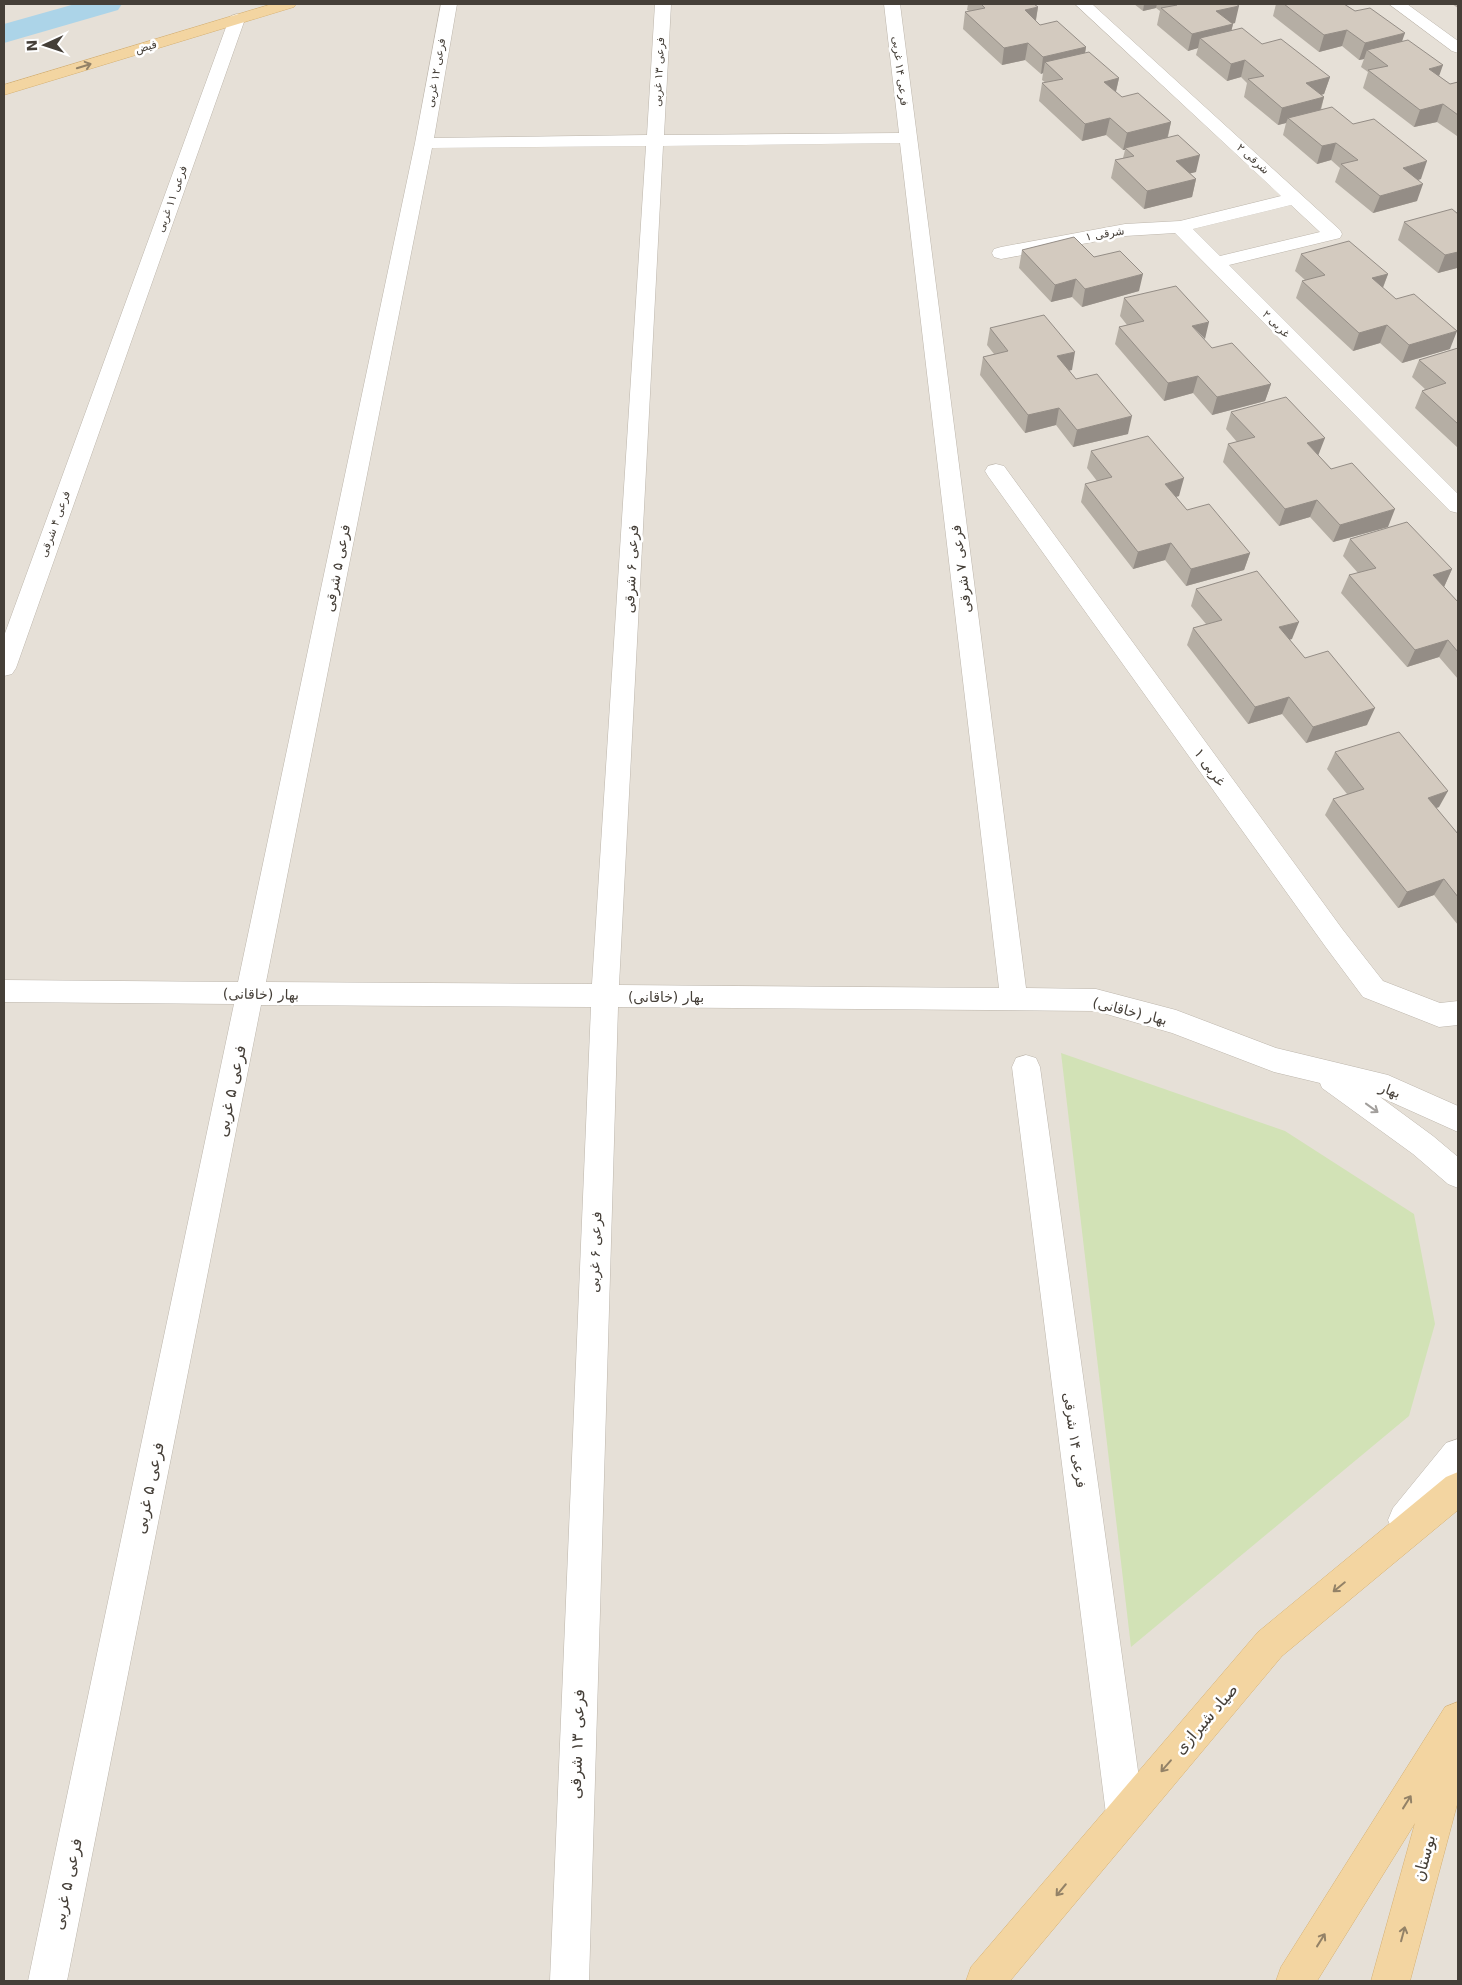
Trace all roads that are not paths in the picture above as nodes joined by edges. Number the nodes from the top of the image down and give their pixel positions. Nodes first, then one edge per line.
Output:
1 (288, 4) edge
2 (449, 4) edge
3 (662, 4) edge
4 (892, 4) edge
5 (1083, 4) edge
6 (1397, 4) edge
7 (237, 19) junction
8 (1458, 48) edge
9 (4, 90) edge
10 (909, 138) junction
11 (656, 140) junction
12 (424, 143) junction
13 (1296, 198) junction
14 (1180, 227) junction
15 (1001, 253) dead end
16 (1215, 262) junction
17 (107, 379) joint
18 (996, 472) dead end
19 (1458, 506) edge
20 (4, 668) edge
21 (4, 992) edge
22 (250, 994) junction
23 (605, 997) junction
24 (1014, 1000) junction
25 (1458, 1012) edge
26 (1026, 1067) dead end
27 (1318, 1070) junction
28 (1458, 1119) edge
29 (1458, 1175) edge
30 (1458, 1455) edge
31 (1458, 1489) edge
32 (586, 1507) joint
33 (1371, 1561) junction
34 (1458, 1720) edge
35 (1458, 1734) edge
36 (1124, 1814) junction
37 (47, 1981) edge
38 (569, 1981) edge
39 (985, 1981) edge
40 (1295, 1981) edge
41 (1391, 1981) edge

1 - 7 main road, فیض
2 - 12 street, فرعی ۱۲ غربی
3 - 11 street, فرعی ۱۳ غربی
4 - 10 street, فرعی ۱۴ غربی
5 - 13 street, ۲ شرقی
6 - 8 street
9 -> 7 main road, فیض
7 - 17 street, فرعی ۱۱ غربی
10 - 11 street
10 - 24 street, فرعی ۷ شرقی
11 - 12 street
11 - 23 street, فرعی ۶ شرقی
12 - 22 street, فرعی ۵ شرقی
13 - 14 street
13 - 16 street, ۲ شرقی
14 - 15 street, ۱ شرقی
14 - 16 street, ۲ غربی
16 - 19 street, ۲ غربی
17 - 20 street, فرعی ۴ شرقی
18 - 25 street, ۱ غربی
21 - 22 street, بهار (خاقانی)
22 - 23 street, بهار (خاقانی)
22 - 37 street, فرعی ۵ غربی
23 - 24 street, بهار (خاقانی)
23 - 32 street, فرعی ۶ غربی
24 - 27 street, بهار (خاقانی)
26 - 36 street, فرعی ۱۴ شرقی
27 - 28 street, بهار
27 -> 29 street
30 - 33 street
31 - 33 main road, صیاد شیرازی
32 - 38 street, فرعی ۱۳ شرقی
33 -> 36 main road, صیاد شیرازی
40 -> 34 main road
41 -> 35 main road, بوستان
36 -> 39 main road, صیاد شیرازی

